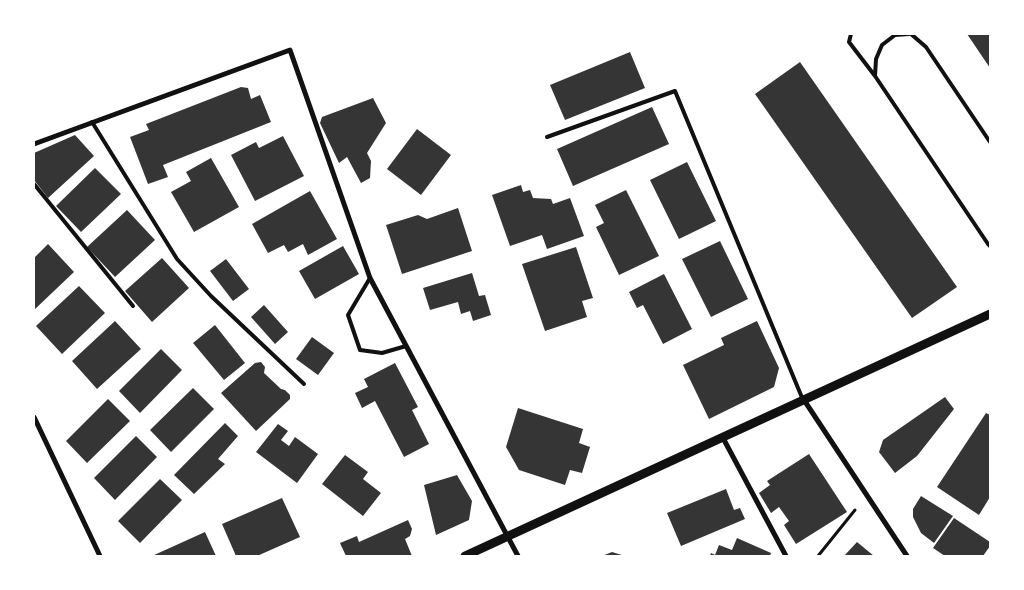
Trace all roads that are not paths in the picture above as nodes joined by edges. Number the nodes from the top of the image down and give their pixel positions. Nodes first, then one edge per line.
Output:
1 (851, 34) edge
2 (910, 34) edge
3 (874, 76) junction
4 (92, 122) junction
5 (547, 137) dead end
6 (990, 142) edge
7 (34, 144) edge
8 (34, 184) edge
9 (990, 246) edge
10 (370, 278) junction
11 (133, 306) dead end
12 (990, 314) edge
13 (406, 346) junction
14 (304, 384) dead end
15 (804, 400) junction
16 (34, 417) edge
17 (723, 438) junction
18 (507, 537) junction
19 (100, 556) edge
20 (465, 556) edge
21 (518, 556) edge
22 (786, 556) edge
23 (907, 556) edge

1 - 3 lane
2 - 3 lane
2 - 6 lane
3 - 9 lane
4 - 7 street
4 - 10 street
4 - 14 lane
5 - 15 lane
8 - 11 lane
10 - 13 street
10 - 13 lane
12 - 15 street
13 - 18 street
15 - 17 street
15 - 23 street
16 - 19 street
17 - 18 street
17 - 22 street
18 - 20 street
18 - 21 street

